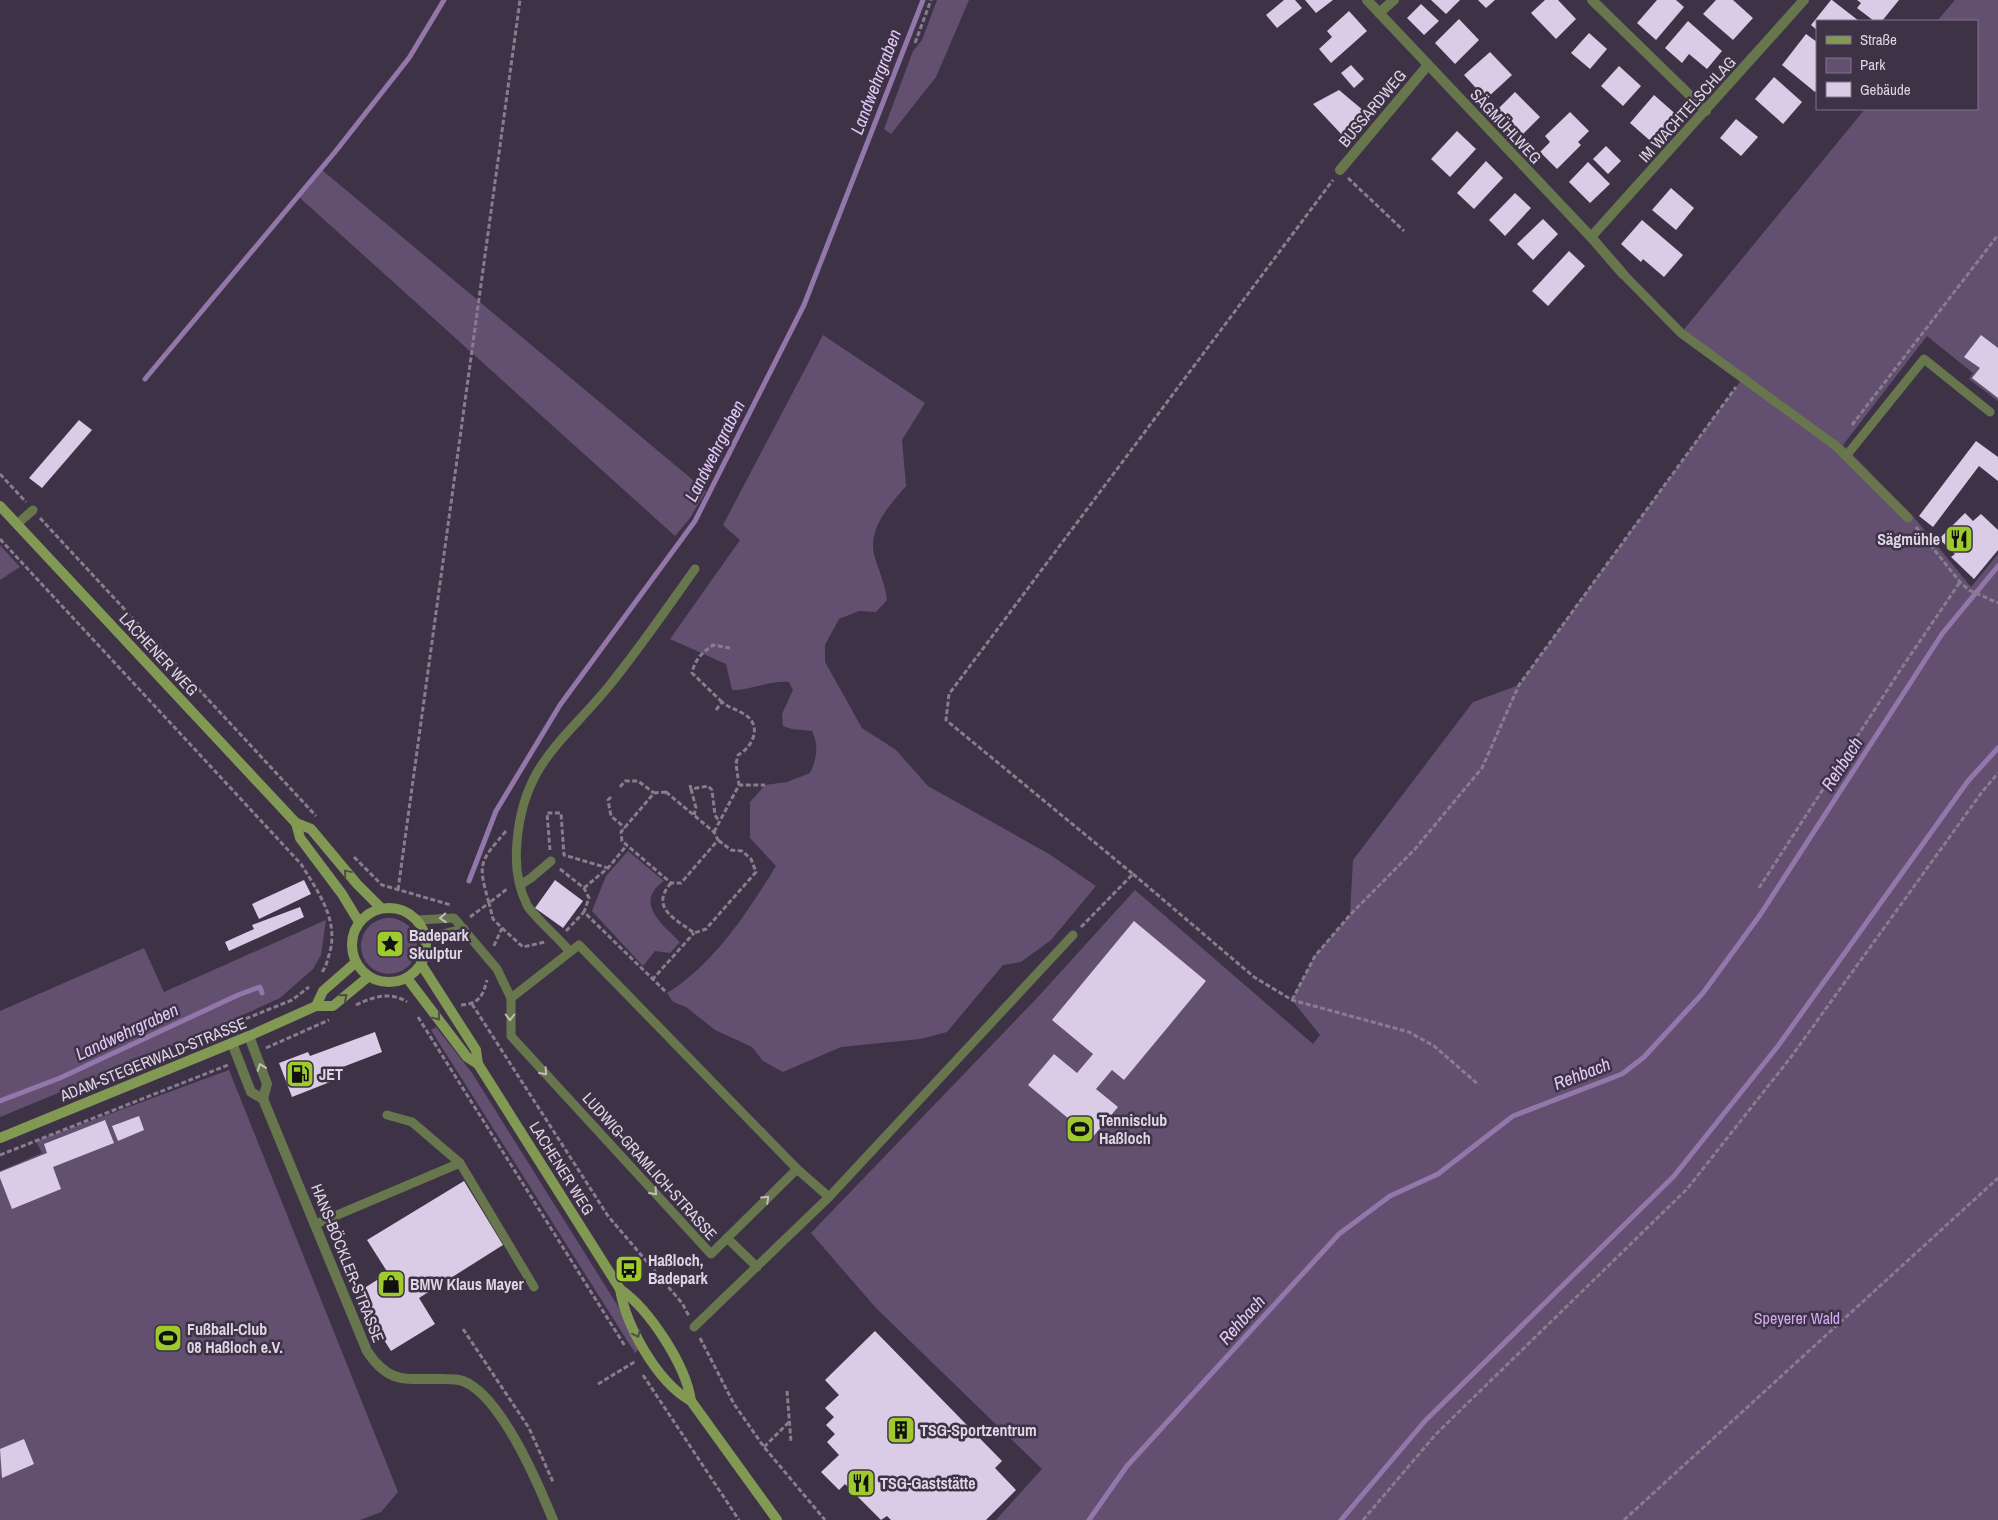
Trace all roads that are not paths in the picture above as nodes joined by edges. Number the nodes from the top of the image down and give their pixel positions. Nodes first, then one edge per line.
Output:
1 (1367, 0) edge
2 (1394, 0) edge
3 (1592, 0) edge
4 (1804, 0) edge
5 (1379, 13) junction
6 (1428, 65) junction
7 (1706, 111) junction
8 (1340, 170) road end
9 (1591, 237) junction
10 (1623, 274) joint
11 (1990, 412) dead end
12 (1846, 456) junction
13 (0, 506) edge
14 (33, 510) road end
15 (1908, 518) road end
16 (17, 524) junction
17 (695, 569) dead end
18 (296, 823) junction
19 (551, 861) road end
20 (519, 883) junction
21 (381, 908) junction
22 (417, 920) junction
23 (359, 922) junction
24 (464, 929) junction
25 (1073, 935) road end
26 (426, 938) junction
27 (570, 952) junction
28 (355, 963) junction
29 (421, 964) junction
30 (368, 977) junction
31 (407, 978) junction
32 (511, 998) junction
33 (316, 1006) junction
34 (249, 1036) junction
35 (232, 1043) junction
36 (478, 1064) junction
37 (264, 1099) junction
38 (387, 1116) dead end
39 (0, 1138) edge
40 (460, 1163) junction
41 (797, 1169) junction
42 (829, 1197) junction
43 (316, 1224) junction
44 (727, 1238) junction
45 (756, 1267) junction
46 (534, 1287) dead end
47 (620, 1289) junction
48 (694, 1326) road end
49 (691, 1401) junction
50 (552, 1520) edge
51 (777, 1520) edge

1 - 5 street, SÄGMÜHLWEG
2 - 5 street
3 - 7 street
4 - 7 street, IM WACHTELSCHLAG
5 - 6 street, SÄGMÜHLWEG
6 - 8 street, BUSSARDWEG
6 - 9 street, SÄGMÜHLWEG
7 - 9 street, IM WACHTELSCHLAG
9 - 10 street, SÄGMÜHLWEG
10 - 12 lane
11 - 12 lane
12 - 15 lane
13 - 16 main road, LACHENER WEG
14 - 16 lane
16 - 18 main road, LACHENER WEG
17 - 20 lane
21 -> 18 main road, LACHENER WEG
18 - 23 main road, LACHENER WEG
19 - 20 lane
20 - 27 lane
21 - 22 main road
21 - 23 main road
24 -> 22 lane, LUDWIG-GRAMLICH-STRASSE
22 - 26 main road
23 - 28 main road
24 - 26 lane
24 - 32 lane, LUDWIG-GRAMLICH-STRASSE
25 - 42 lane
26 - 29 main road
27 - 32 lane
27 - 41 lane
28 - 30 main road
28 - 33 main road
29 - 31 main road
29 - 36 main road, LACHENER WEG
30 - 31 main road
33 -> 30 main road, ADAM-STEGERWALD-STRASSE
31 -> 36 main road, LACHENER WEG
32 -> 44 lane, LUDWIG-GRAMLICH-STRASSE
33 - 34 main road, ADAM-STEGERWALD-STRASSE
34 - 35 main road, ADAM-STEGERWALD-STRASSE
37 -> 34 street, HANS-BÖCKLER-STRASSE
35 - 37 street, HANS-BÖCKLER-STRASSE
35 - 39 main road, ADAM-STEGERWALD-STRASSE
36 - 47 main road, LACHENER WEG
37 - 43 street, HANS-BÖCKLER-STRASSE
38 - 40 lane
40 - 43 lane
40 - 46 lane
41 - 42 lane
44 -> 41 lane, LUDWIG-GRAMLICH-STRASSE
42 - 45 lane
43 - 50 street, HANS-BÖCKLER-STRASSE
44 - 45 lane
45 - 48 lane
47 - 49 main road, LACHENER WEG
47 -> 49 main road, LACHENER WEG
49 - 51 main road, LACHENER WEG

